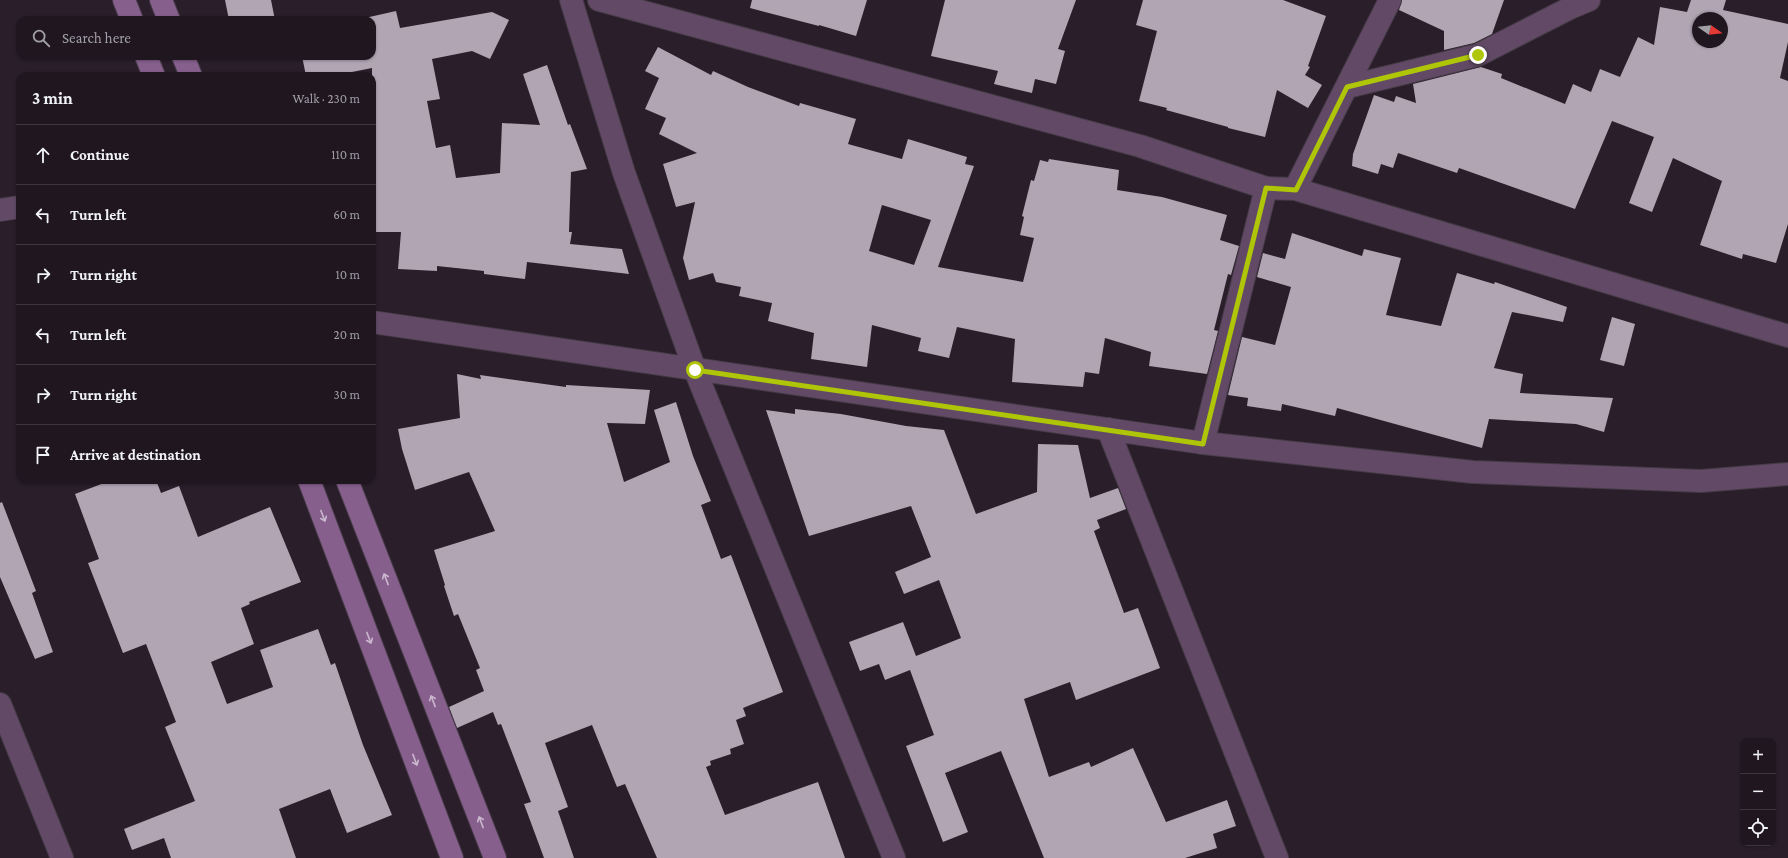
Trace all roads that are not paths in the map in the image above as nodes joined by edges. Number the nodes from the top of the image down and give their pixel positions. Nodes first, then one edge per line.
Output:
1 (124, 0) edge
2 (161, 0) edge
3 (571, 0) edge
4 (599, 0) edge
5 (1390, 0) edge
6 (1589, 0) edge
7 (130, 16) edge
8 (167, 16) edge
9 (148, 60) edge
10 (184, 60) edge
11 (152, 72) edge
12 (189, 72) edge
13 (1347, 87) junction
14 (1266, 188) junction
15 (1296, 190) junction
16 (16, 208) edge
17 (0, 210) edge
18 (376, 323) edge
19 (1788, 336) edge
20 (695, 370) junction
21 (1108, 429) junction
22 (1203, 444) junction
23 (1788, 474) edge
24 (311, 484) edge
25 (350, 484) edge
26 (0, 704) edge
27 (62, 858) edge
28 (452, 858) edge
29 (495, 858) edge
30 (894, 858) edge
31 (1277, 858) edge

1 - 7 street
2 - 8 street
3 - 20 street
4 - 14 street
5 - 13 street
6 - 13 street
9 - 11 street
10 - 12 street
13 - 15 street
14 - 15 street
14 - 22 street
15 - 19 street
16 - 17 street
18 - 20 street
20 - 21 street
20 - 30 street
21 - 22 street
21 - 31 street
22 - 23 street
24 -> 28 street
29 -> 25 street
26 - 27 street

